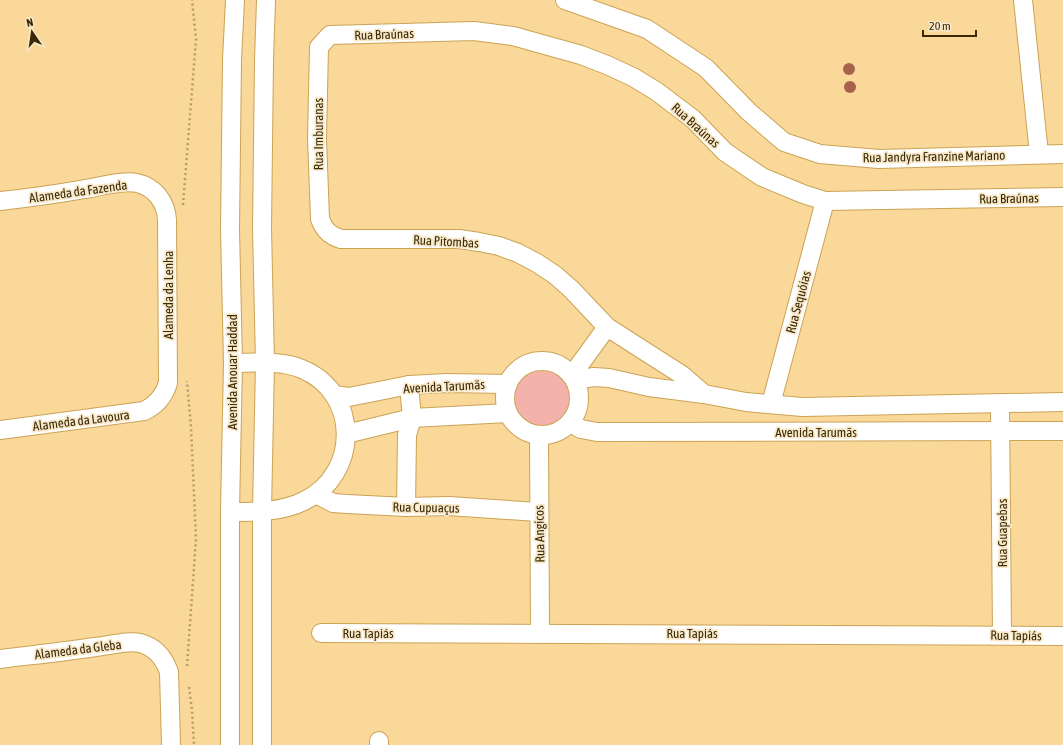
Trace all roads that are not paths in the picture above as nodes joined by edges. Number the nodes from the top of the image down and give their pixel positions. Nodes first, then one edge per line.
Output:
1 (235, 0) edge
2 (266, 0) edge
3 (565, 0) edge
4 (1023, 0) edge
5 (330, 35) joint
6 (1039, 154) junction
7 (1063, 154) edge
8 (154, 191) joint
9 (1063, 197) edge
10 (825, 200) junction
11 (0, 201) edge
12 (330, 234) joint
13 (607, 327) junction
14 (233, 363) junction
15 (265, 363) junction
16 (574, 378) junction
17 (508, 384) junction
18 (409, 385) junction
19 (704, 394) junction
20 (334, 395) junction
21 (159, 401) joint
22 (1063, 402) edge
23 (771, 404) junction
24 (1000, 404) junction
25 (508, 413) junction
26 (412, 418) junction
27 (571, 423) junction
28 (0, 430) edge
29 (1001, 431) junction
30 (1063, 431) edge
31 (346, 434) junction
32 (538, 436) junction
33 (316, 494) junction
34 (406, 507) junction
35 (230, 512) junction
36 (262, 512) junction
37 (538, 512) junction
38 (321, 633) dead end
39 (540, 633) junction
40 (1002, 635) junction
41 (1063, 636) edge
42 (0, 659) edge
43 (171, 745) edge
44 (230, 745) edge
45 (262, 745) edge

1 - 14 street, Avenida Anouar Haddad
2 - 15 street
3 - 6 street, Rua Jandyra Franzine Mariano
4 - 6 street
5 - 10 street, Rua Braúnas
5 - 12 street, Rua Imburanas
6 - 7 street, Rua Jandyra Franzine Mariano
8 - 11 street, Alameda da Fazenda
8 - 21 street, Alameda da Lenha
9 - 10 street, Rua Braúnas
10 - 23 street, Rua Sequóias
12 - 13 street, Rua Pitombas
13 - 16 street
13 - 19 street, Rua Pitombas
14 - 15 street
14 - 35 street, Avenida Anouar Haddad
15 - 20 street
15 - 36 street
16 - 17 street
16 - 19 street, Avenida Tarumãs
16 - 27 street
17 - 18 street, Avenida Tarumãs
17 - 25 street
18 - 20 street, Avenida Tarumãs
18 - 26 street
19 - 23 street, Avenida Tarumãs
20 - 31 street
21 - 28 street, Alameda da Lavoura
22 - 24 street, Avenida Tarumãs
23 - 24 street, Avenida Tarumãs
24 - 29 street, Rua Guapebas
25 - 26 street
25 - 32 street
26 - 31 street
26 - 34 street
27 - 29 street, Avenida Tarumãs
27 - 32 street
29 - 30 street, Avenida Tarumãs
29 - 40 street, Rua Guapebas
31 - 33 street
32 - 37 street, Rua Angícos
33 - 34 street, Rua Cupuaçus
33 - 36 street
34 - 37 street, Rua Cupuaçus
35 - 36 street
35 - 44 street, Avenida Anouar Haddad
36 - 45 street
37 - 39 street, Rua Angícos
38 - 39 street, Rua Tapiás
39 - 40 street, Rua Tapiás
40 - 41 street, Rua Tapiás
42 - 43 street, Alameda da Gleba

